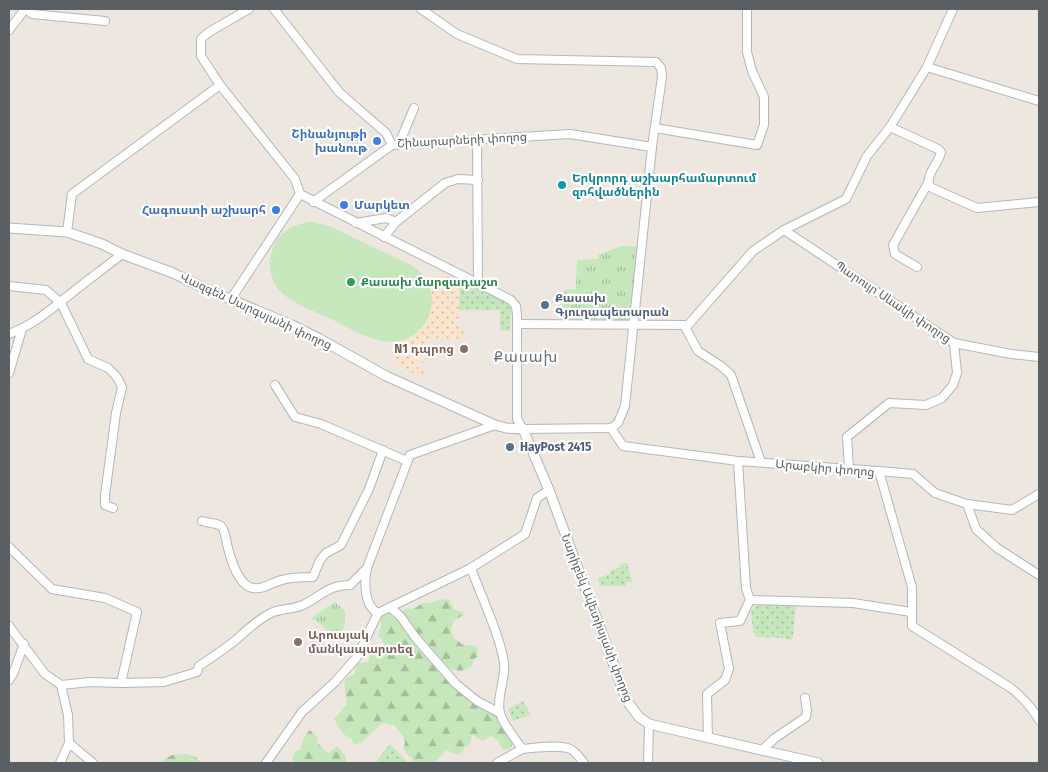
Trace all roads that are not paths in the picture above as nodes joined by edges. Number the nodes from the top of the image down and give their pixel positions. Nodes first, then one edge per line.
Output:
1 (25, 9) edge
2 (249, 9) edge
3 (274, 9) edge
4 (421, 9) edge
5 (747, 9) edge
6 (954, 9) edge
7 (105, 20) dead end
8 (9, 30) edge
9 (927, 67) junction
10 (220, 85) junction
11 (1039, 102) edge
12 (414, 108) dead end
13 (655, 128) junction
14 (890, 128) junction
15 (477, 140) junction
16 (396, 144) junction
17 (652, 147) junction
18 (478, 180) junction
19 (928, 183) junction
20 (300, 194) junction
21 (313, 202) junction
22 (1039, 202) edge
23 (396, 222) junction
24 (356, 223) junction
25 (9, 228) edge
26 (784, 230) junction
27 (66, 232) junction
28 (384, 237) junction
29 (122, 254) junction
30 (916, 267) dead end
31 (478, 284) junction
32 (9, 286) edge
33 (231, 299) junction
34 (61, 302) junction
35 (517, 324) junction
36 (634, 325) junction
37 (684, 325) junction
38 (22, 329) junction
39 (9, 334) edge
40 (954, 343) junction
41 (1039, 357) edge
42 (9, 373) edge
43 (275, 385) dead end
44 (495, 425) junction
45 (611, 428) junction
46 (523, 429) junction
47 (383, 450) junction
48 (407, 461) junction
49 (738, 461) junction
50 (761, 462) junction
51 (849, 468) junction
52 (879, 471) junction
53 (548, 490) junction
54 (1039, 494) edge
55 (967, 504) junction
56 (113, 508) dead end
57 (202, 521) dead end
58 (9, 547) edge
59 (367, 568) junction
60 (471, 568) junction
61 (1039, 575) edge
62 (750, 600) junction
63 (390, 607) junction
64 (911, 612) junction
65 (378, 613) junction
66 (9, 626) edge
67 (24, 644) junction
68 (9, 680) edge
69 (61, 684) junction
70 (121, 684) junction
71 (805, 698) dead end
72 (500, 713) junction
73 (1039, 720) edge
74 (649, 724) junction
75 (708, 738) junction
76 (69, 743) junction
77 (522, 749) junction
78 (762, 750) junction
79 (60, 763) edge
80 (93, 763) edge
81 (266, 763) edge
82 (497, 763) edge
83 (584, 763) edge
84 (648, 763) edge
85 (818, 763) edge

1 - 7 street
1 - 8 street
2 - 10 street
3 - 16 street, Շինարարների փողոց
4 - 13 street
5 - 13 street
6 - 9 street
9 - 11 street
9 - 14 street
10 - 20 street
10 - 27 street
12 - 16 street
13 - 17 street
14 - 19 street
14 - 26 street
15 - 16 street, Շինարարների փողոց
15 - 17 street, Շինարարների փողոց
15 - 18 street
16 - 21 street
17 - 36 street
18 - 23 street
18 - 31 street
19 - 22 street
19 - 30 street
20 - 21 street
20 - 33 street
21 - 24 street
23 - 24 street
23 - 28 street
24 - 28 street
25 - 27 street, Վազգեն Սարգսյանի փողոց
26 - 37 street
26 - 40 street, Պարույր Սևակի փողոց
27 - 29 street, Վազգեն Սարգսյանի փողոց
28 - 31 street
29 - 33 street, Վազգեն Սարգսյանի փողոց
29 - 34 street
31 - 35 street
32 - 34 street
33 - 44 street, Վազգեն Սարգսյանի փողոց
34 - 38 street
34 - 56 street
35 - 36 street
35 - 46 street
36 - 37 street
36 - 45 street
37 - 50 street
38 - 39 street
38 - 42 street
40 - 41 street, Պարույր Սևակի փողոց
40 - 51 street
43 - 47 street
44 - 46 street, Վազգեն Սարգսյանի փողոց
44 - 48 street
45 - 46 street
45 - 49 street, Արաբկիր փողոց
46 - 53 street, Նարիբեկ Ավետիսյանի փողոց
47 - 48 street
47 - 57 street
48 - 59 street
49 - 50 street, Արաբկիր փողոց
49 - 62 street
50 - 51 street, Արաբկիր փողոց
51 - 52 street, Արաբկիր փողոց
52 - 55 street
52 - 64 street, Արաբկիր փողոց
53 - 60 street
53 - 74 street, Նարիբեկ Ավետիսյանի փողոց
54 - 55 street
55 - 61 street
58 - 70 street
59 - 65 street
59 - 70 street
60 - 63 street
60 - 72 street
62 - 64 street
62 - 75 street
63 - 65 street
63 - 72 street
64 - 73 street, Արաբկիր փողոց
65 - 81 street
66 - 67 street
67 - 68 street
67 - 69 street
69 - 70 street
69 - 76 street
71 - 78 street
72 - 77 street
74 - 75 street, Նարիբեկ Ավետիսյանի փողոց
74 - 84 street
75 - 78 street, Նարիբեկ Ավետիսյանի փողոց
76 - 79 street
76 - 80 street
77 - 82 street
77 - 83 street
78 - 85 street, Նարիբեկ Ավետիսյանի փողոց

